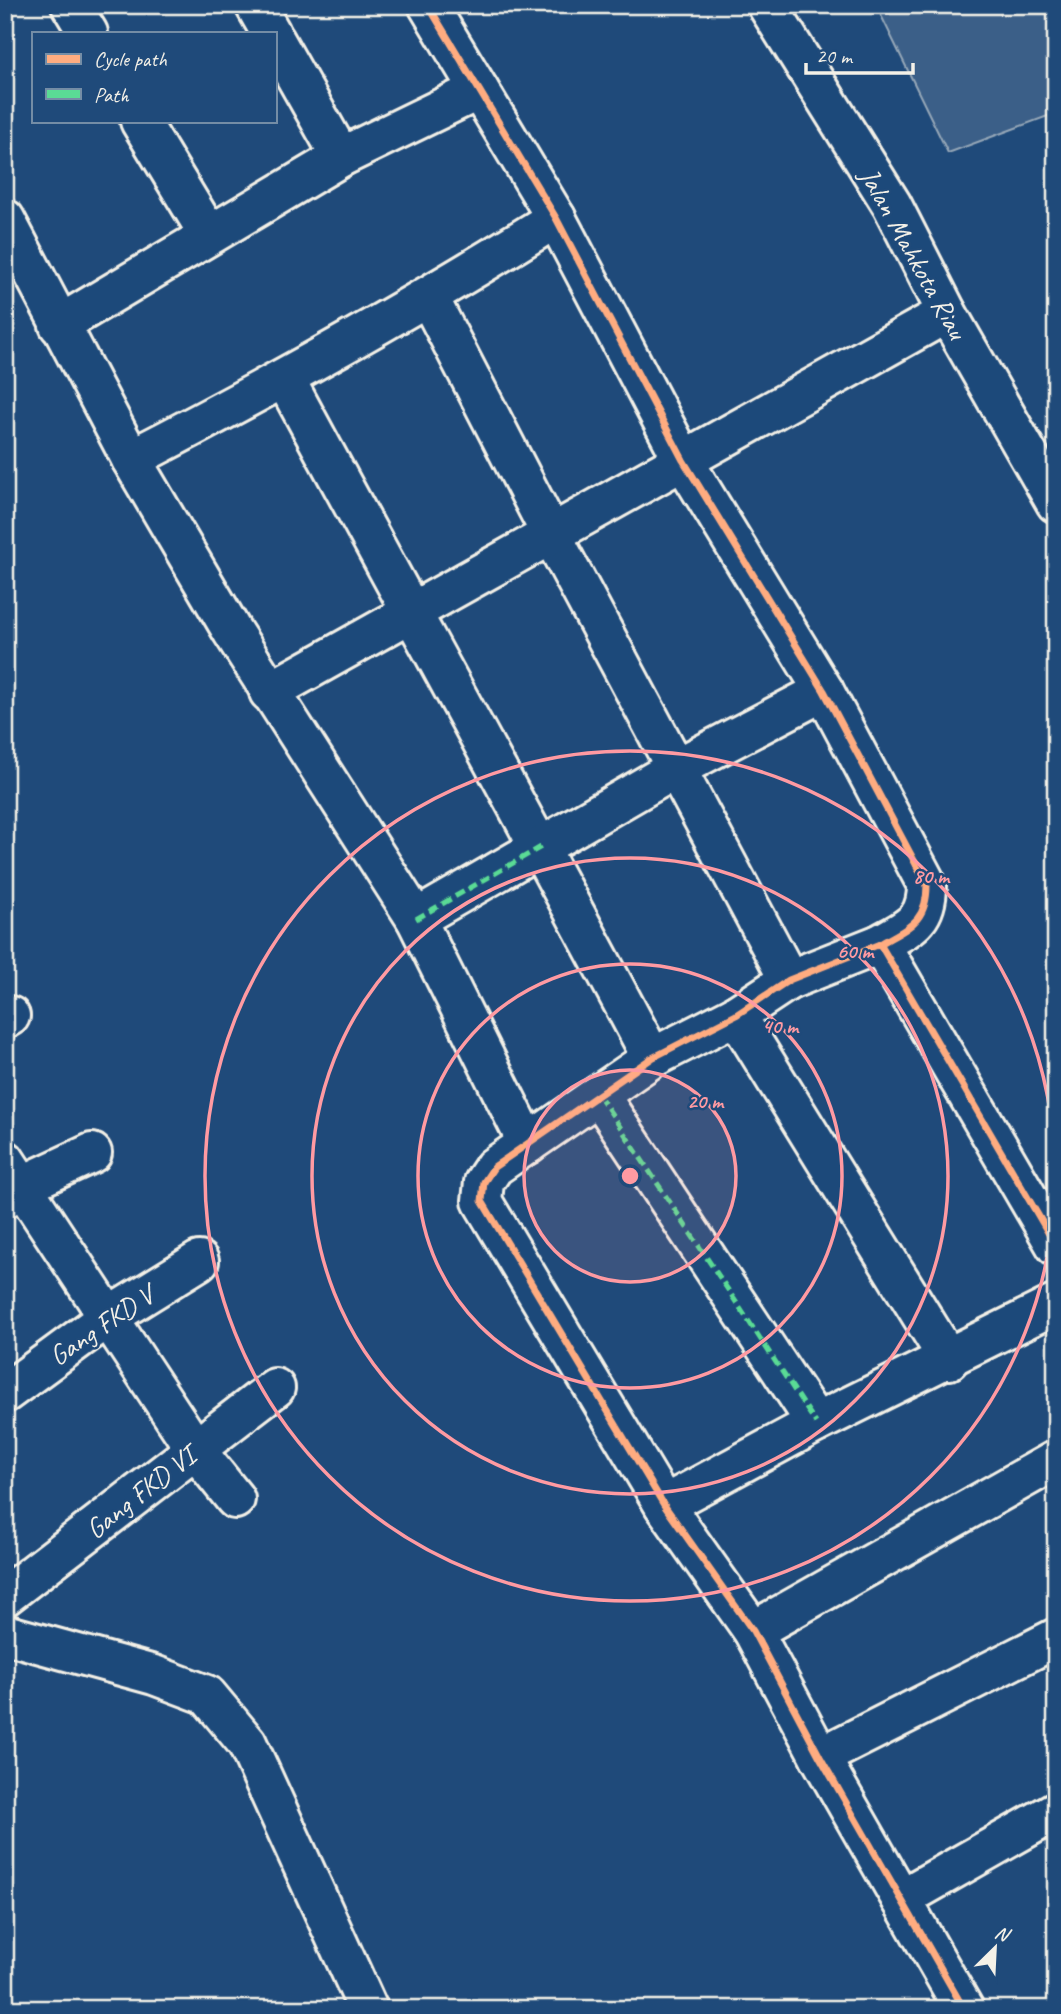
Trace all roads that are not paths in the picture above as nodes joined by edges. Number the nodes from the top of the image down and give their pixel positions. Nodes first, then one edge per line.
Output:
1 (71, 5) edge
2 (255, 5) edge
3 (767, 5) edge
4 (430, 6) edge
5 (87, 32) edge
6 (270, 32) edge
7 (276, 42) edge
8 (479, 90) junction
9 (141, 122) edge
10 (341, 157) junction
11 (556, 218) junction
12 (5, 219) edge
13 (209, 235) junction
14 (429, 298) junction
15 (947, 313) junction
16 (59, 325) junction
17 (285, 379) junction
18 (131, 459) junction
19 (683, 460) junction
20 (1056, 503) edge
21 (551, 534) junction
22 (410, 612) junction
23 (824, 691) junction
24 (269, 692) junction
25 (675, 769) junction
26 (541, 847) junction
27 (416, 919) junction
28 (880, 944) junction
29 (789, 980) junction
30 (736, 1015) junction
31 (652, 1058) junction
32 (599, 1095) junction
33 (528, 1144) junction
34 (92, 1153) dead end
35 (10, 1181) edge
36 (1056, 1245) edge
37 (199, 1261) dead end
38 (1056, 1304) edge
39 (107, 1318) junction
40 (949, 1360) junction
41 (275, 1388) dead end
42 (5, 1393) edge
43 (816, 1423) junction
44 (195, 1449) junction
45 (1056, 1460) edge
46 (235, 1499) dead end
47 (664, 1505) junction
48 (5, 1597) edge
49 (753, 1631) junction
50 (5, 1634) edge
51 (1056, 1637) edge
52 (820, 1757) junction
53 (1056, 1811) edge
54 (901, 1899) junction
55 (369, 2009) edge
56 (964, 2009) edge

1 - 5 street
2 - 6 street
3 - 15 street, Jalan Mahkota Riau
4 - 8 street
7 - 10 street
8 - 10 street
8 - 11 street
9 - 13 street
10 - 13 street
11 - 14 street
11 - 19 street
12 - 16 street
13 - 16 street
14 - 17 street
14 - 21 street
15 - 19 street
15 - 20 street, Jalan Mahkota Riau
16 - 18 street
17 - 18 street
17 - 22 street
18 - 24 street
19 - 21 street
19 - 23 street
21 - 22 street
21 - 25 street
22 - 24 street
22 - 26 street
23 - 25 street
23 - 28 street
24 - 27 street
25 - 26 street
25 - 29 street
26 - 27 street
26 - 31 street
27 - 33 street
28 - 29 street
28 - 36 street
29 - 30 street
30 - 31 street
30 - 40 street
31 - 32 street
32 - 33 street
32 - 43 street
33 - 47 street
34 - 35 street
35 - 39 street
37 - 39 street, Gang FKD V
38 - 40 street
39 - 42 street, Gang FKD V
39 - 44 street
40 - 43 street
41 - 44 street, Gang FKD VI
43 - 47 street
44 - 46 street
44 - 48 street, Gang FKD VI
45 - 49 street
47 - 49 street
49 - 52 street
50 - 55 street
51 - 52 street
52 - 54 street
53 - 54 street
54 - 56 street

